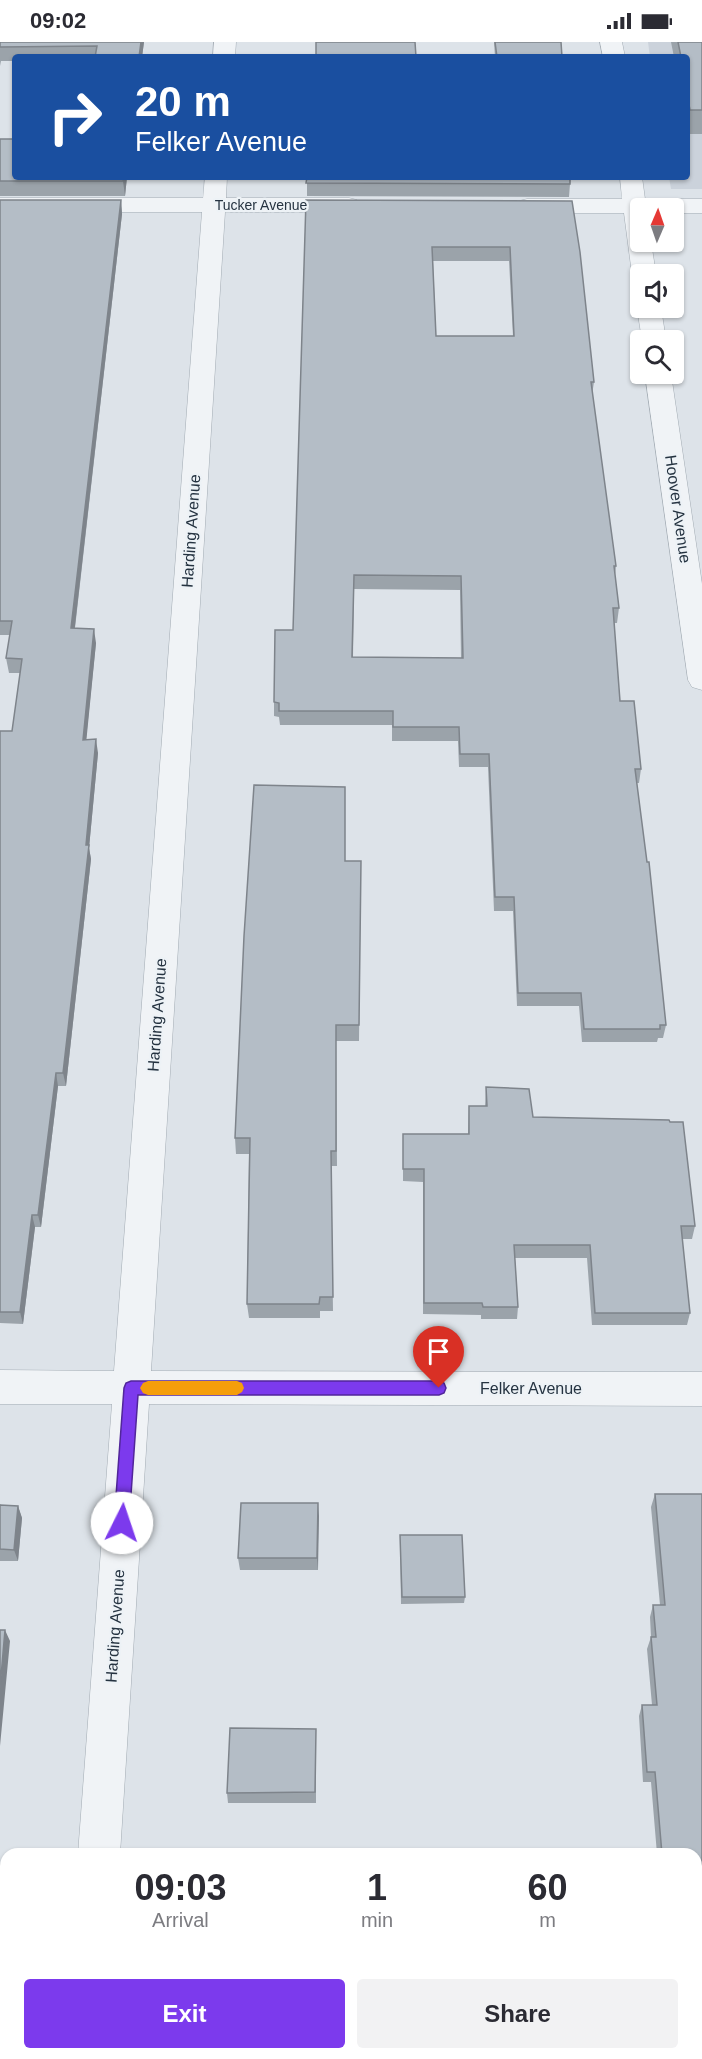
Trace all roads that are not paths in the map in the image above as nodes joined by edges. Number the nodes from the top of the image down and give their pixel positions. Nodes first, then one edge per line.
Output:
1 (631, 180) edge
2 (215, 191) edge
3 (633, 198) edge
4 (0, 205) edge
5 (376, 205) edge
6 (505, 206) edge
7 (630, 206) edge
8 (684, 206) edge
9 (702, 206) edge
10 (659, 384) edge
11 (702, 680) edge
12 (0, 1387) edge
13 (131, 1388) junction
14 (702, 1389) edge
15 (99, 1848) edge

1 - 3 street
2 - 4 street, Tucker Avenue
2 - 5 street, Tucker Avenue
2 - 13 street, Harding Avenue
6 - 7 street
8 - 9 street
10 - 11 street, Hoover Avenue
12 - 13 street, Felker Avenue
13 - 14 street, Felker Avenue
13 - 15 street, Harding Avenue

